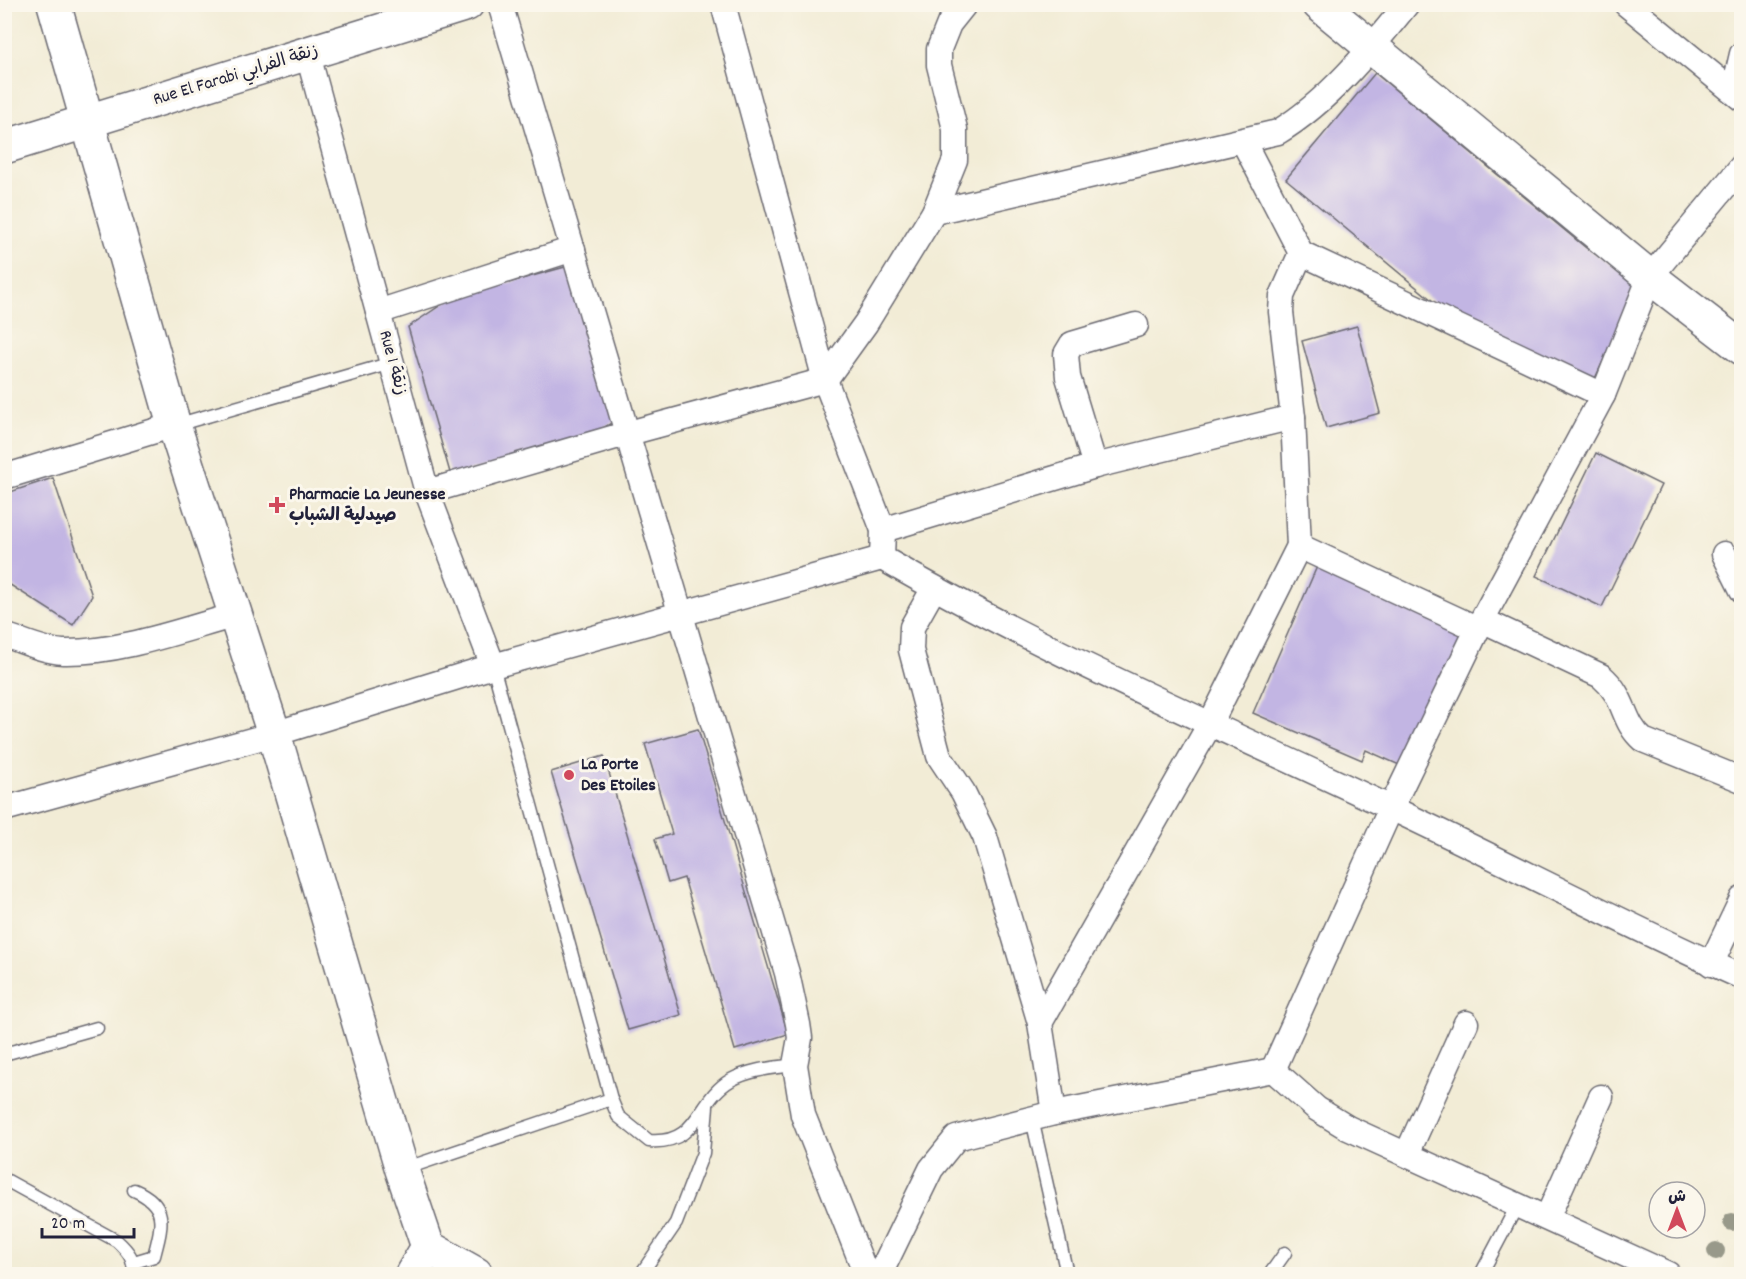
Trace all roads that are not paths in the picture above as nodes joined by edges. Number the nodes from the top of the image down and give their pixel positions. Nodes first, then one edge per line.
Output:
1 (54, 4) edge
2 (467, 4) edge
3 (500, 4) edge
4 (723, 4) edge
5 (965, 4) edge
6 (1319, 4) edge
7 (1407, 4) edge
8 (1626, 4) edge
9 (1372, 48) junction
10 (1742, 54) edge
11 (308, 55) junction
12 (1740, 97) edge
13 (86, 121) junction
14 (1243, 141) junction
15 (4, 147) edge
16 (1742, 166) edge
17 (934, 212) junction
18 (573, 249) junction
19 (1301, 253) junction
20 (1650, 277) junction
21 (378, 312) junction
22 (1136, 325) dead end
23 (1742, 348) edge
24 (392, 363) junction
25 (825, 380) junction
26 (1603, 396) junction
27 (1293, 417) junction
28 (174, 425) junction
29 (628, 433) junction
30 (1095, 466) junction
31 (4, 477) edge
32 (427, 492) junction
33 (883, 530) junction
34 (1299, 546) junction
35 (1724, 554) dead end
36 (882, 558) junction
37 (934, 588) junction
38 (1742, 590) edge
39 (682, 613) junction
40 (236, 615) junction
41 (1480, 625) junction
42 (4, 635) edge
43 (493, 666) junction
44 (1210, 724) junction
45 (274, 734) junction
46 (1742, 780) edge
47 (1391, 808) junction
48 (4, 809) edge
49 (1742, 899) edge
50 (1711, 963) junction
51 (1742, 977) edge
52 (1040, 1023) junction
53 (1466, 1023) dead end
54 (97, 1028) dead end
55 (4, 1054) edge
56 (795, 1065) junction
57 (1273, 1070) junction
58 (1601, 1097) dead end
59 (610, 1099) junction
60 (708, 1105) junction
61 (1043, 1116) junction
62 (1407, 1154) junction
63 (402, 1170) junction
64 (4, 1179) edge
65 (134, 1190) dead end
66 (1518, 1204) junction
67 (1547, 1218) junction
68 (428, 1246) junction
69 (1285, 1253) dead end
70 (134, 1268) edge
71 (412, 1275) edge
72 (476, 1275) edge
73 (641, 1275) edge
74 (866, 1275) edge
75 (880, 1275) edge
76 (1067, 1275) edge
77 (1270, 1275) edge
78 (1481, 1275) edge
79 (1668, 1275) edge

1 - 13 street
2 - 11 street, Rue El Farabi زنقة الفرابي
3 - 18 street
4 - 25 street
5 - 17 street
6 - 9 street
7 - 9 street
8 - 12 street
9 - 14 street
9 - 20 street
10 - 12 street
11 - 13 street, Rue El Farabi زنقة الفرابي
11 - 21 street, Rue 1 زنقة
13 - 15 street, Rue El Farabi زنقة الفرابي
13 - 28 street
14 - 17 street
14 - 19 street
16 - 20 street
17 - 25 street
18 - 21 street
18 - 29 street
19 - 26 street
19 - 27 street
20 - 23 street
20 - 26 street
21 - 24 street, Rue 1 زنقة
22 - 30 street
24 - 28 lane
24 - 32 street, Rue 1 زنقة
25 - 29 street
25 - 33 street
26 - 41 street
27 - 30 street
27 - 34 street
28 - 31 street
28 - 40 street
29 - 32 street
29 - 39 street
30 - 33 street
32 - 43 street, Rue 1 زنقة
33 - 36 street
34 - 41 street
34 - 44 street
35 - 38 street
36 - 37 street
36 - 39 street
37 - 44 street
37 - 52 street
39 - 43 street
39 - 56 street
40 - 42 street
40 - 45 street
41 - 46 street
41 - 47 street
43 - 45 street
43 - 59 lane
44 - 47 street
44 - 52 street
45 - 48 street
45 - 63 street
47 - 50 street
47 - 57 street
49 - 50 street
50 - 51 street
52 - 61 street
53 - 62 street
54 - 55 lane
56 - 60 lane
56 - 74 street
57 - 61 street
57 - 62 street
58 - 67 street
59 - 60 lane
59 - 63 lane
60 - 73 lane
61 - 75 street
61 - 76 lane
62 - 66 street
63 - 68 street
64 - 70 lane
65 - 70 lane
66 - 67 street
66 - 78 lane
67 - 79 street
68 - 71 street
68 - 72 street
69 - 77 lane

